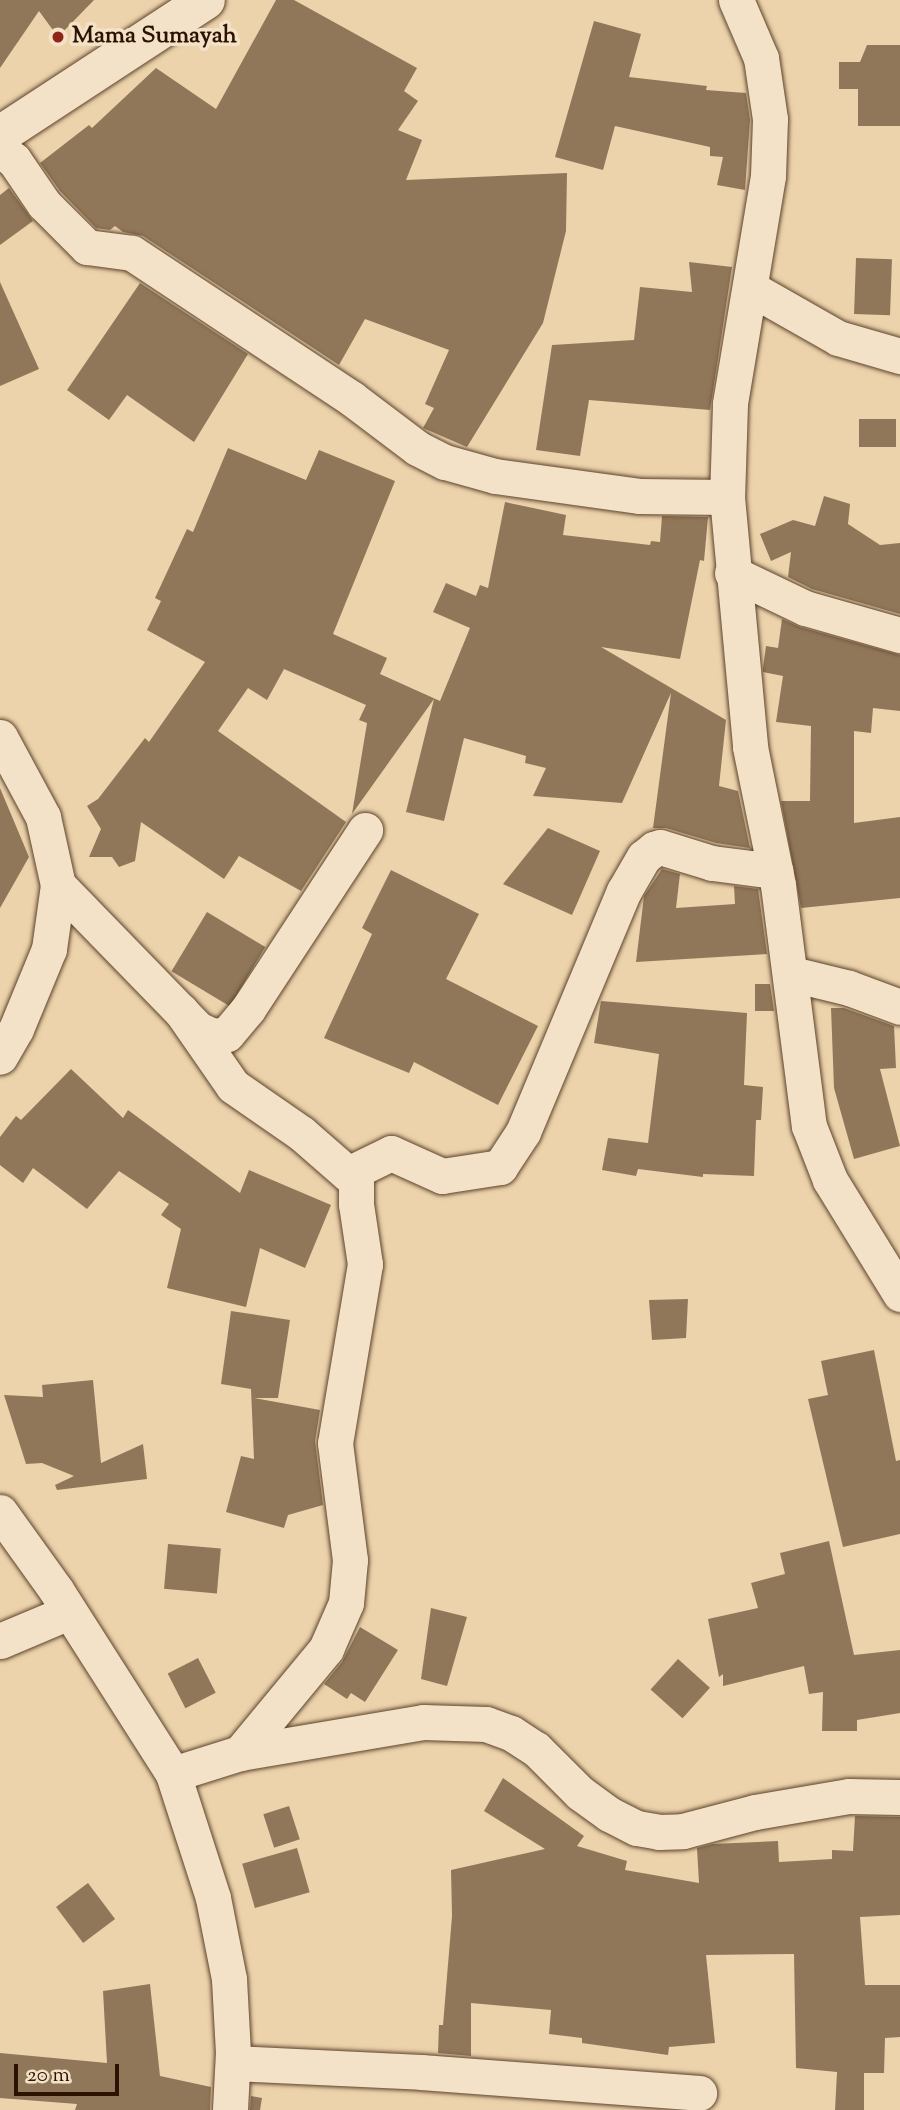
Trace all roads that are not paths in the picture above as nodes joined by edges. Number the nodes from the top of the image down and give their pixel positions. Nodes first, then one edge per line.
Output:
1 (206, 0) edge
2 (736, 0) edge
3 (0, 135) edge
4 (0, 149) edge
5 (750, 288) junction
6 (900, 356) edge
7 (727, 497) junction
8 (732, 573) junction
9 (900, 635) edge
10 (0, 737) edge
11 (365, 830) dead end
12 (775, 872) junction
13 (58, 885) junction
14 (792, 974) junction
15 (900, 1007) edge
16 (181, 1011) junction
17 (0, 1057) edge
18 (348, 1174) junction
19 (900, 1294) edge
20 (0, 1512) edge
21 (69, 1612) junction
22 (0, 1641) edge
23 (240, 1753) junction
24 (173, 1774) junction
25 (900, 1797) edge
26 (233, 2063) junction
27 (699, 2093) dead end
28 (230, 2110) edge

1 - 3 main road
2 - 5 street
4 - 7 street
5 - 6 street
5 - 7 street
7 - 8 street
8 - 9 street
8 - 12 street
10 - 13 street
11 - 16 street
12 - 14 street
12 - 18 street
13 - 16 street
13 - 17 street
14 - 15 street
14 - 19 street
16 - 18 street
18 - 23 street
20 - 21 street
21 - 22 street
21 - 24 street
23 - 24 street
23 - 25 street
24 - 26 street
26 - 27 street
26 - 28 street

